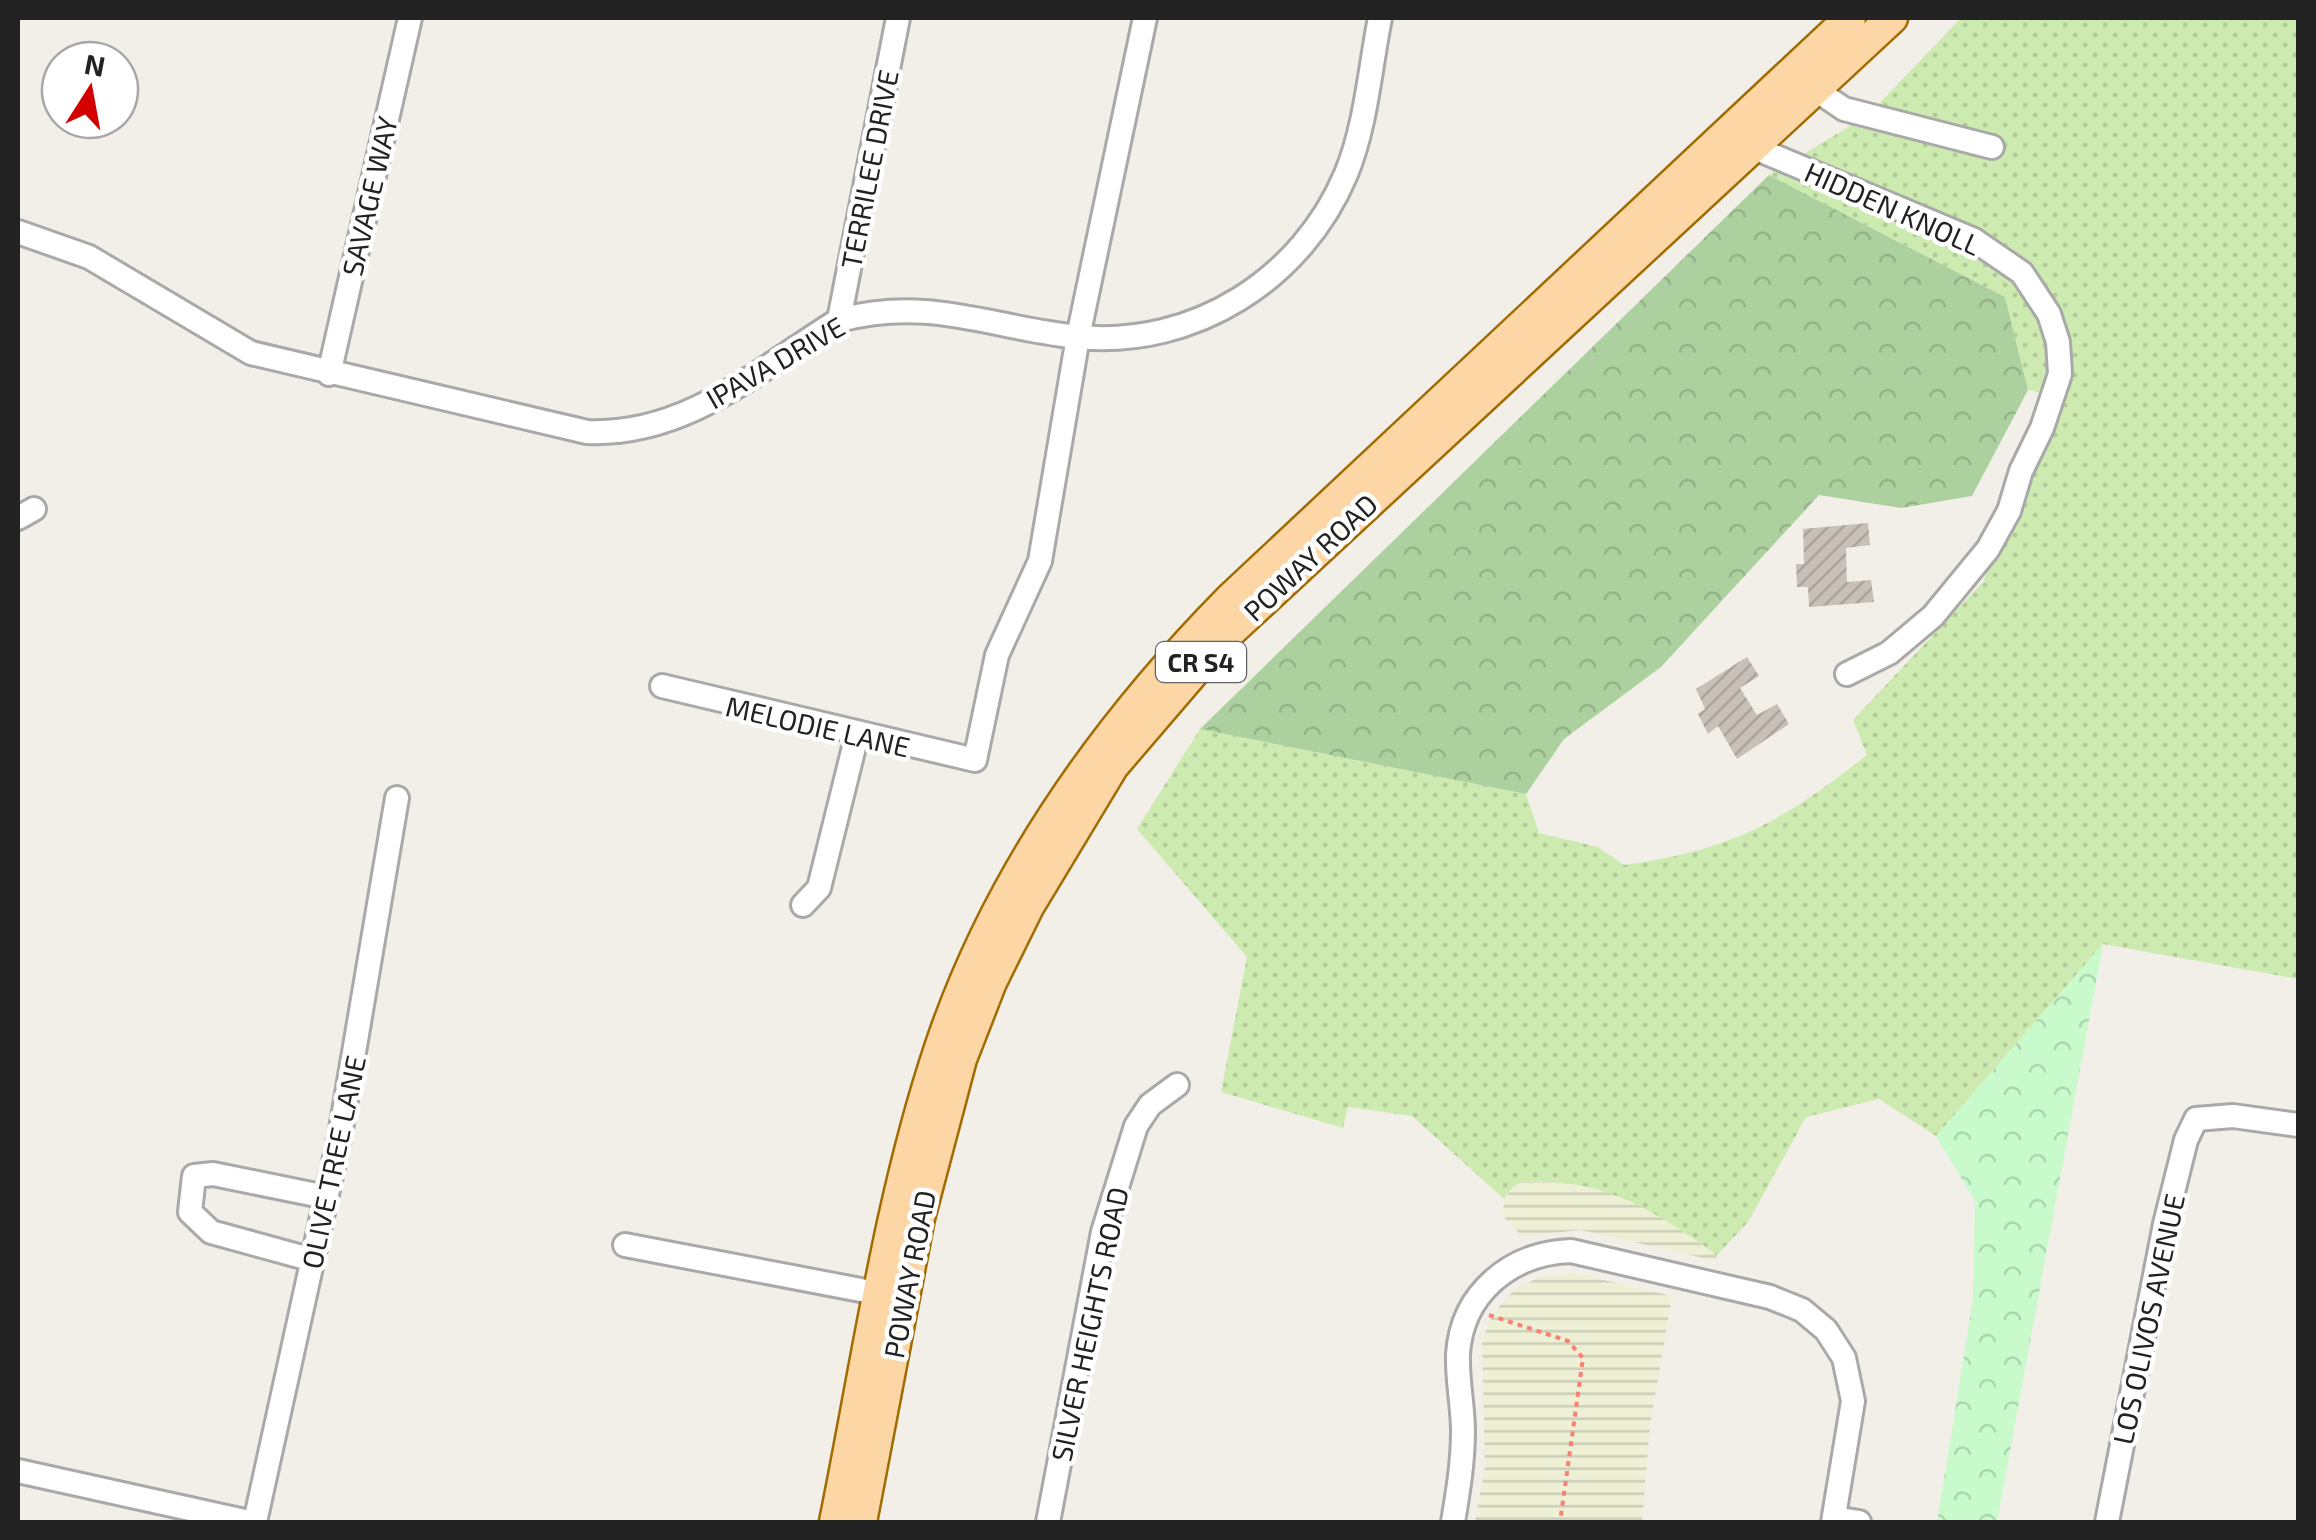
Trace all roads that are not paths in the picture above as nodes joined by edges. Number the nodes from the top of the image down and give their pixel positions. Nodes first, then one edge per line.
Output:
1 (410, 18) edge
2 (898, 18) edge
3 (1145, 18) edge
4 (1380, 18) edge
5 (1850, 18) edge
6 (1892, 18) edge
7 (1803, 80) junction
8 (1750, 146) junction
9 (1992, 148) dead end
10 (18, 232) edge
11 (839, 320) junction
12 (1078, 337) junction
13 (328, 374) junction
14 (1847, 674) dead end
15 (662, 686) dead end
16 (857, 735) junction
17 (397, 798) dead end
18 (803, 906) dead end
19 (1177, 1085) dead end
20 (2298, 1125) edge
21 (326, 1197) junction
22 (625, 1245) dead end
23 (312, 1260) junction
24 (892, 1296) junction
25 (18, 1472) edge
26 (1834, 1520) edge
27 (252, 1522) edge
28 (836, 1522) edge
29 (860, 1522) edge
30 (1048, 1522) edge
31 (1453, 1522) edge
32 (1859, 1522) edge
33 (2107, 1522) edge

1 - 13 street, SAVAGE WAY
2 - 11 street, TERRILEE DRIVE
3 - 12 street
4 - 12 street, IPAVA DRIVE
5 - 7 main road, POWAY ROAD / CR S4
6 - 7 main road, POWAY ROAD / CR S4
7 - 8 main road, POWAY ROAD / CR S4
7 - 9 street
7 - 24 main road, POWAY ROAD / CR S4
8 - 14 street, HIDDEN KNOLL
8 - 24 main road, POWAY ROAD / CR S4
10 - 13 street, IPAVA DRIVE
11 - 12 street, IPAVA DRIVE
11 - 13 street, IPAVA DRIVE
12 - 16 street, MELODIE LANE
15 - 16 street, MELODIE LANE
16 - 18 street
17 - 21 street, OLIVE TREE LANE
19 - 30 street, SILVER HEIGHTS ROAD
20 - 33 street, LOS OLIVOS AVENUE
21 - 23 street, OLIVE TREE LANE
21 - 23 street
22 - 24 street
23 - 27 street, OLIVE TREE LANE
24 - 28 main road, POWAY ROAD / CR S4
24 - 29 main road, POWAY ROAD / CR S4
25 - 27 street
26 - 31 street
26 - 32 street

